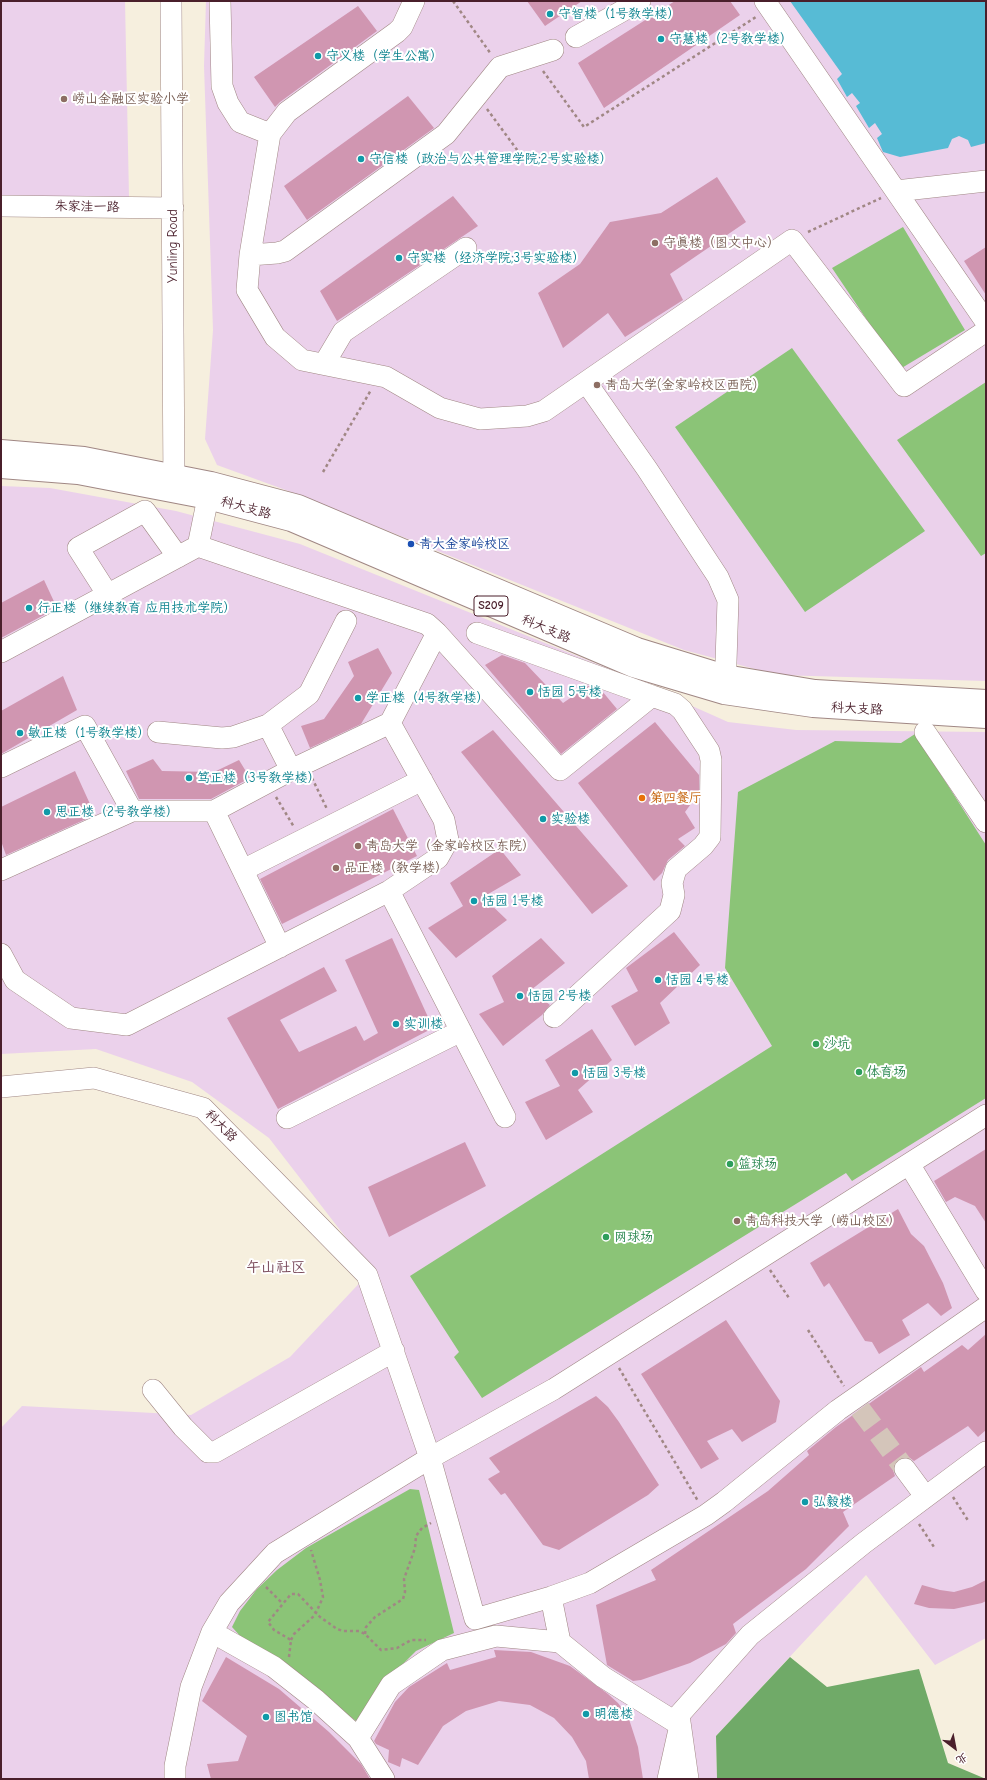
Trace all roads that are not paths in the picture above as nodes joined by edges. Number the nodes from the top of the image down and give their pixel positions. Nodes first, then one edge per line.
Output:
1 (172, 1) edge
2 (220, 1) edge
3 (414, 1) edge
4 (640, 1) edge
5 (767, 5) edge
6 (576, 37) dead end
7 (553, 50) dead end
8 (270, 134) junction
9 (986, 181) edge
10 (896, 191) junction
11 (1, 206) edge
12 (173, 208) junction
13 (466, 248) dead end
14 (250, 255) junction
15 (985, 331) edge
16 (324, 364) junction
17 (586, 382) junction
18 (1, 451) edge
19 (1, 467) edge
20 (175, 483) junction
21 (210, 490) junction
22 (198, 546) junction
23 (178, 557) junction
24 (108, 595) junction
25 (346, 621) dead end
26 (437, 633) junction
27 (476, 633) dead end
28 (1, 652) edge
29 (725, 685) junction
30 (652, 696) junction
31 (986, 701) edge
32 (986, 717) edge
33 (390, 723) junction
34 (268, 725) junction
35 (158, 732) dead end
36 (925, 732) dead end
37 (298, 767) junction
38 (1, 768) edge
39 (422, 780) junction
40 (132, 811) junction
41 (214, 811) junction
42 (986, 822) edge
43 (1, 870) edge
44 (243, 870) junction
45 (389, 891) junction
46 (280, 947) junction
47 (1, 954) edge
48 (554, 1017) dead end
49 (461, 1031) junction
50 (1, 1087) edge
51 (986, 1115) edge
52 (505, 1117) dead end
53 (286, 1118) dead end
54 (909, 1164) junction
55 (986, 1292) edge
56 (986, 1307) edge
57 (394, 1351) junction
58 (153, 1390) dead end
59 (986, 1452) edge
60 (430, 1458) junction
61 (905, 1469) tunnel mouth
62 (926, 1496) junction
63 (551, 1597) junction
64 (212, 1632) junction
65 (560, 1642) junction
66 (680, 1725) junction
67 (358, 1738) junction
68 (175, 1779) edge
69 (384, 1779) edge
70 (668, 1779) edge
71 (688, 1779) edge

1 - 12 street, Yunling Road
2 - 8 street
3 - 8 street
4 - 6 street
5 - 10 street
7 - 14 street
8 - 14 street
9 - 10 street
10 - 15 street
11 - 12 street, 朱家洼一路
12 - 20 street, Yunling Road
13 - 16 street
14 - 16 street
15 - 17 street
16 - 17 street
17 - 29 street
18 - 20 main road, 科大支路 / S209
19 - 20 main road, 科大支路 / S209
20 - 21 main road, 科大支路 / S209
21 - 22 street
21 - 29 main road, 科大支路 / S209
22 - 23 street
22 - 26 street
23 - 24 street
23 - 24 street
24 - 28 street
25 - 34 street
26 - 30 street
26 - 33 street
27 - 30 street
29 - 31 main road, 科大支路 / S209
29 - 32 main road, 科大支路 / S209
30 - 48 street
33 - 37 street
33 - 39 street
34 - 35 street
34 - 37 street
36 - 42 street
37 - 41 street
38 - 40 street
39 - 44 street
39 - 45 street
40 - 41 street
40 - 43 street
41 - 44 street
44 - 46 street
45 - 46 street
45 - 49 street
46 - 47 street
49 - 52 street
49 - 53 street
50 - 57 street, 科大路
51 - 54 street
54 - 55 street
54 - 60 street
56 - 63 street
57 - 58 street
57 - 60 street
59 - 62 street
60 - 63 street
60 - 64 street
61 - 62 street
62 - 66 street
63 - 65 street
64 - 67 street
64 - 68 street
65 - 66 street
65 - 67 street
66 - 70 street
66 - 71 street
67 - 69 street

